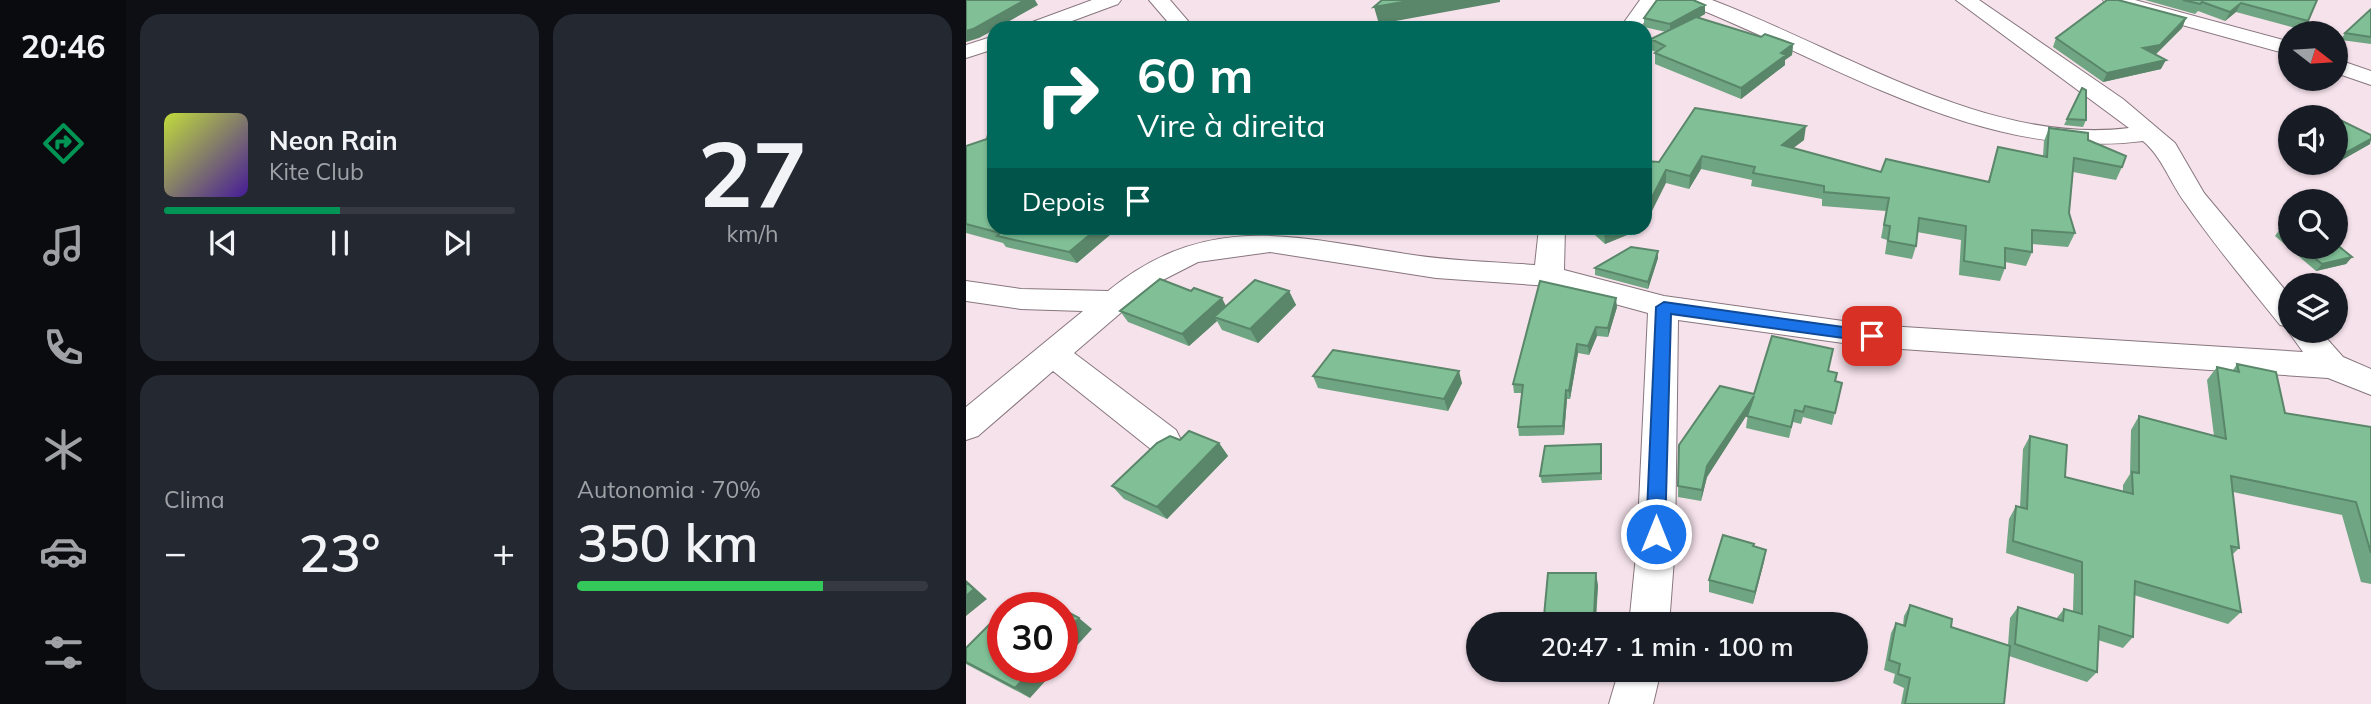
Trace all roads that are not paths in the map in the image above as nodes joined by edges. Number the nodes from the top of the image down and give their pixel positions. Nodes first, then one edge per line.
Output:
1 (1111, 0) edge
2 (1159, 0) edge
3 (1650, 0) edge
4 (1694, 0) edge
5 (1966, 0) edge
6 (2113, 0) edge
7 (1053, 21) edge
8 (1178, 21) edge
9 (1635, 21) edge
10 (987, 45) edge
11 (2278, 45) edge
12 (966, 52) edge
13 (2348, 70) edge
14 (2371, 78) edge
15 (2151, 133) junction
16 (1233, 235) edge
17 (1552, 235) edge
18 (1549, 276) junction
19 (966, 291) edge
20 (1113, 302) junction
21 (2278, 302) edge
22 (1664, 307) junction
23 (2313, 343) edge
24 (1054, 355) junction
25 (2332, 366) junction
26 (2371, 383) edge
27 (966, 426) edge
28 (1164, 440) edge
29 (1650, 612) edge
30 (1637, 682) edge
31 (1631, 704) edge

1 - 7 street
2 - 8 street
3 - 9 street
4 - 15 street
5 - 15 street
6 - 11 street
10 - 12 street
13 - 14 street
15 - 21 street
16 - 18 street
16 - 20 street
17 - 18 street
18 - 22 street
19 - 20 street
20 - 24 street
22 - 25 street
22 - 29 street
23 - 25 street
24 - 27 street
24 - 28 street
25 - 26 street
30 - 31 street

